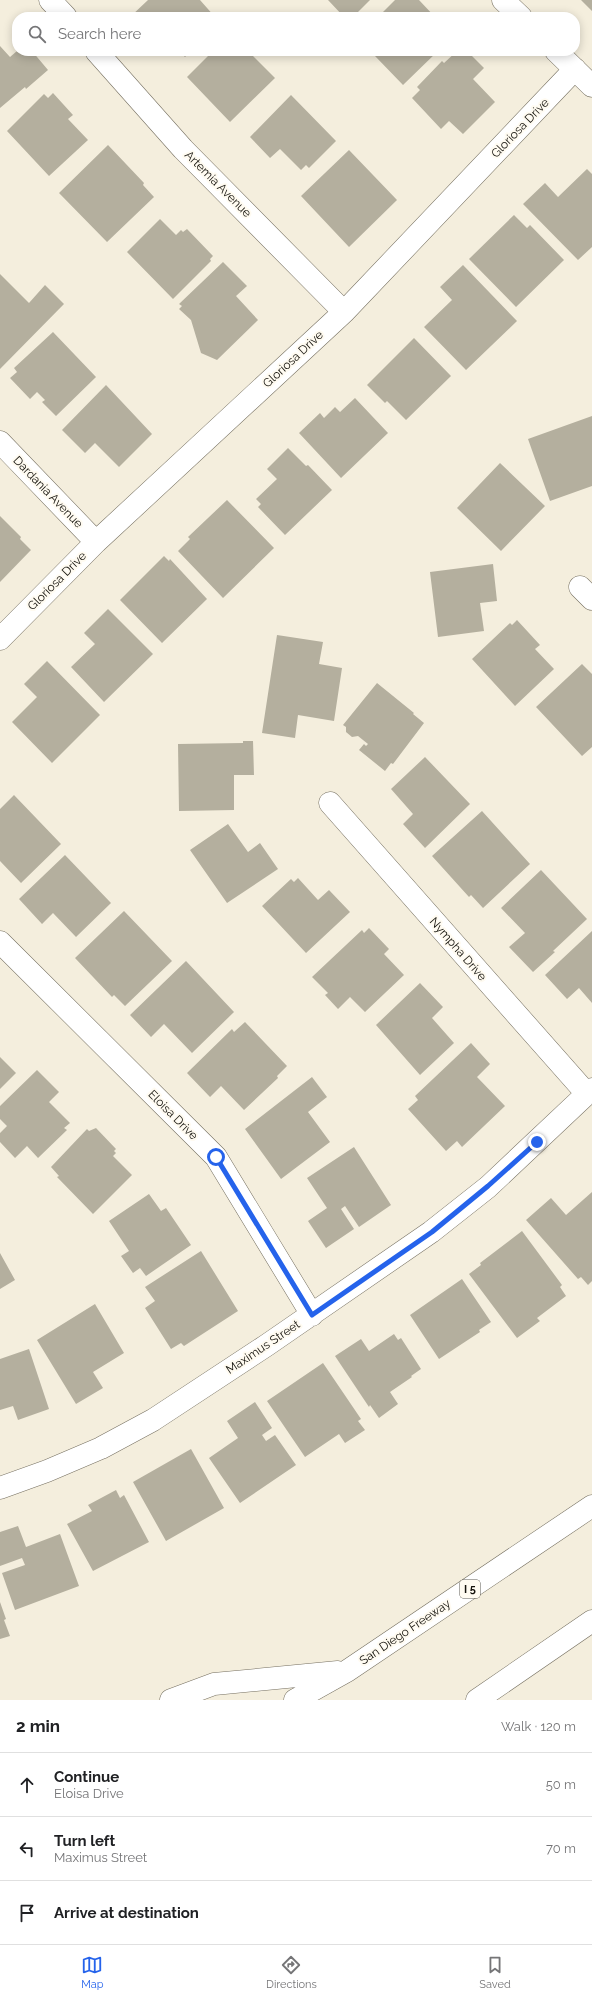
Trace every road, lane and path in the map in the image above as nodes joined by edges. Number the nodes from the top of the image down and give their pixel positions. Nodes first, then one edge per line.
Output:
1 (50, 0) edge
2 (503, 0) edge
3 (61, 12) edge
4 (516, 12) edge
5 (100, 56) edge
6 (561, 56) edge
7 (575, 69) junction
8 (592, 86) edge
9 (344, 312) junction
10 (0, 442) edge
11 (96, 542) junction
12 (0, 639) edge
13 (330, 803) dead end
14 (0, 942) edge
15 (589, 1092) edge
16 (312, 1315) junction
17 (0, 1488) edge
18 (592, 1506) edge
19 (592, 1621) edge
20 (347, 1671) junction
21 (171, 1700) edge
22 (295, 1700) edge
23 (477, 1700) edge

1 - 3 main road
2 - 4 main road
5 - 9 main road, Artemia Avenue
6 - 7 main road
7 - 8 main road
7 - 9 main road, Gloriosa Drive
9 - 11 main road, Gloriosa Drive
10 - 11 main road, Dardania Avenue
11 - 12 main road, Gloriosa Drive
13 - 15 main road, Nympha Drive
14 - 16 main road, Eloisa Drive
15 - 16 main road, Maximus Street
16 - 17 main road, Maximus Street
18 - 20 main road, San Diego Freeway / I 5
19 - 23 main road
20 - 21 main road
20 - 22 main road, San Diego Freeway / I 5

